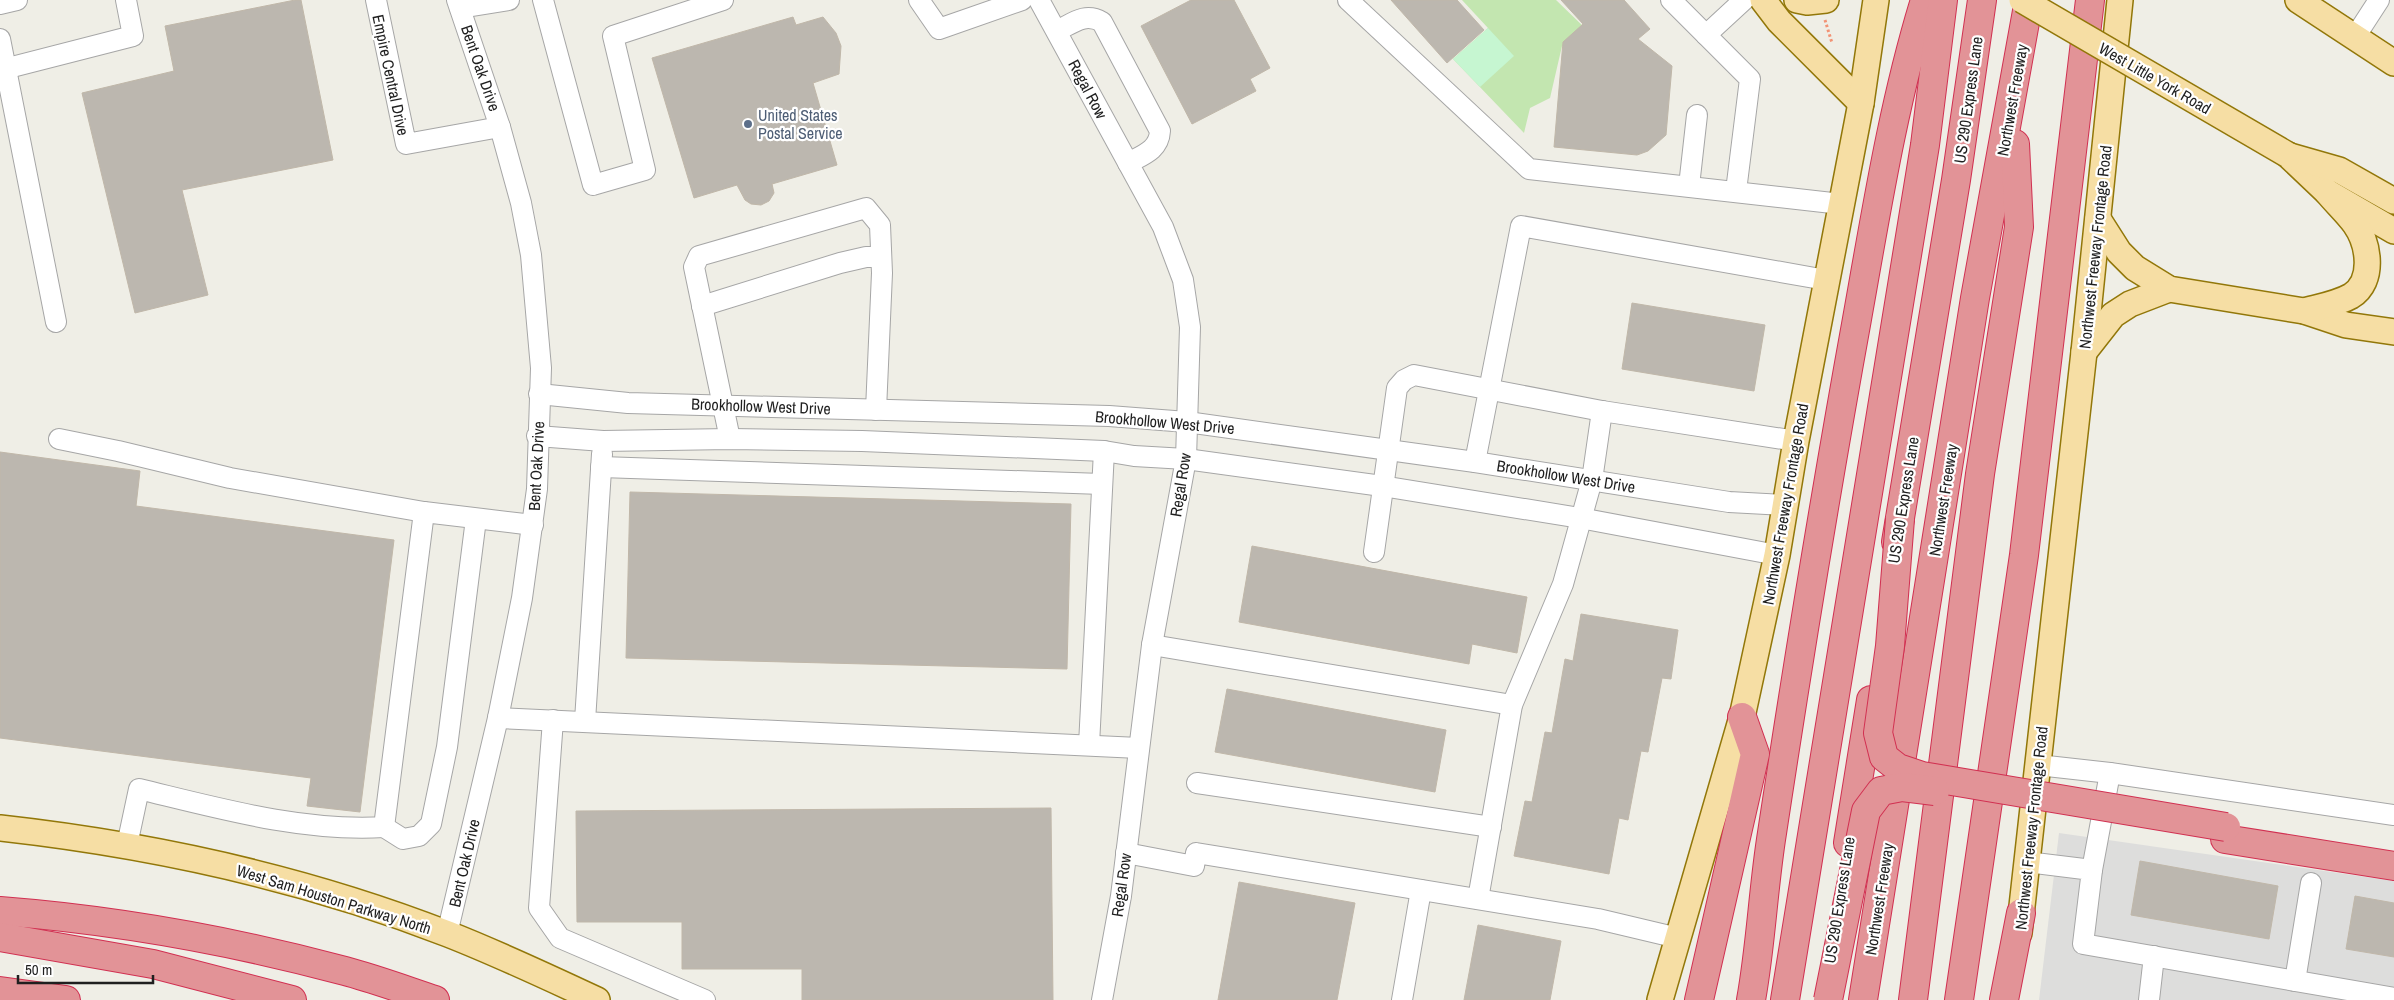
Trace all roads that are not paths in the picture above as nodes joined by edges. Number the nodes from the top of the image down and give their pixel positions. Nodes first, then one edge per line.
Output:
1 (17, 0) edge
2 (126, 0) edge
3 (376, 0) edge
4 (509, 0) edge
5 (543, 0) edge
6 (723, 0) edge
7 (919, 0) edge
8 (1022, 0) edge
9 (1039, 0) edge
10 (1348, 0) edge
11 (1672, 0) edge
12 (1744, 0) edge
13 (1764, 0) edge
14 (1797, 0) edge
15 (1876, 0) edge
16 (1925, 0) edge
17 (1943, 0) edge
18 (1982, 0) edge
19 (2022, 0) edge
20 (2029, 0) edge
21 (2090, 0) edge
22 (2121, 0) edge
23 (2298, 0) edge
24 (2380, 0) edge
25 (0, 4) edge
26 (459, 4) edge
27 (1824, 6) edge
28 (1057, 32) junction
29 (1706, 35) junction
30 (2355, 37) junction
31 (0, 39) edge
32 (2394, 63) edge
33 (3, 70) edge
34 (2013, 97) junction
35 (1861, 103) junction
36 (1697, 115) dead end
37 (500, 127) junction
38 (2288, 155) junction
39 (1128, 163) junction
40 (1689, 186) junction
41 (1736, 191) junction
42 (2327, 192) junction
43 (2394, 201) edge
44 (1841, 204) junction
45 (2098, 218) junction
46 (2394, 231) edge
47 (881, 257) junction
48 (1826, 280) junction
49 (2169, 289) junction
50 (702, 306) junction
51 (2304, 311) junction
52 (56, 322) dead end
53 (2394, 332) edge
54 (2084, 352) junction
55 (1489, 390) junction
56 (539, 394) junction
57 (723, 405) junction
58 (876, 410) junction
59 (1602, 410) junction
60 (983, 412) junction
61 (1187, 422) junction
62 (537, 436) junction
63 (59, 439) dead end
64 (730, 439) junction
65 (603, 441) junction
66 (1796, 441) junction
67 (981, 446) junction
68 (1388, 449) junction
69 (1104, 451) junction
70 (1186, 459) junction
71 (1476, 462) junction
72 (602, 467) junction
73 (1592, 480) junction
74 (1102, 484) junction
75 (1382, 486) junction
76 (1786, 505) junction
77 (424, 512) junction
78 (1580, 518) junction
79 (476, 519) junction
80 (1900, 519) junction
81 (533, 525) junction
82 (1374, 552) dead end
83 (1777, 555) junction
84 (1152, 645) junction
85 (1512, 704) junction
86 (1742, 717) junction
87 (498, 718) junction
88 (553, 720) junction
89 (585, 721) junction
90 (1089, 745) junction
91 (1139, 748) junction
92 (2038, 765) junction
93 (2110, 773) junction
94 (1198, 783) dead end
95 (2394, 815) edge
96 (384, 827) junction
97 (1491, 827) junction
98 (0, 828) edge
99 (2226, 833) junction
100 (1771, 836) junction
101 (127, 844) junction
102 (1126, 853) junction
103 (2394, 853) edge
104 (2027, 862) junction
105 (2394, 866) edge
106 (2092, 870) junction
107 (2311, 883) dead end
108 (1421, 890) junction
109 (1803, 897) junction
110 (1478, 900) junction
111 (0, 911) edge
112 (2021, 913) junction
113 (447, 934) junction
114 (0, 937) edge
115 (1678, 938) junction
116 (2154, 956) junction
117 (2295, 981) junction
118 (0, 991) edge
119 (2394, 998) edge
120 (66, 1000) edge
121 (292, 1000) edge
122 (435, 1000) edge
123 (597, 1000) edge
124 (705, 1000) edge
125 (1102, 1000) edge
126 (1402, 1000) edge
127 (1660, 1000) edge
128 (1699, 1000) edge
129 (1734, 1000) edge
130 (1751, 1000) edge
131 (1768, 1000) edge
132 (1786, 1000) edge
133 (1822, 1000) edge
134 (1828, 1000) edge
135 (1863, 1000) edge
136 (1914, 1000) edge
137 (1959, 1000) edge
138 (2004, 1000) edge
139 (2013, 1000) edge
140 (2149, 1000) edge

1 - 25 street
2 - 33 street
3 - 37 street, Empire Central Drive
4 - 26 street
5 - 6 street
7 - 8 street
9 - 28 street, Regal Row
10 - 40 street
11 - 29 street
12 - 29 street
13 - 35 main road
14 - 27 main road
15 - 35 main road, Northwest Freeway Frontage Road
16 - 100 highway
17 - 109 highway
18 - 80 highway, US 290 Express Lane
19 - 38 main road, West Little York Road, bridge
20 - 34 highway, Northwest Freeway
21 - 137 highway
22 - 45 main road, Northwest Freeway Frontage Road
23 - 30 main road
24 - 30 street
26 - 37 street, Bent Oak Drive
28 - 39 street, Regal Row
28 - 39 street
29 - 41 street
30 - 32 main road
31 - 33 street
33 - 52 street
34 - 135 highway, Northwest Freeway
34 - 136 highway
35 - 44 main road, Northwest Freeway Frontage Road
36 - 40 street
37 - 56 street, Bent Oak Drive
38 - 42 main road, West Little York Road
38 - 43 main road, West Little York Road
39 - 61 street, Regal Row
40 - 41 street
41 - 44 street
42 - 46 main road, West Little York Road
42 - 51 main road
44 - 48 main road, Northwest Freeway Frontage Road
45 - 49 main road
45 - 54 main road, Northwest Freeway Frontage Road
47 - 50 street
47 - 50 street
47 - 58 street
48 - 55 street
48 - 66 main road, Northwest Freeway Frontage Road
49 - 51 main road
49 - 54 main road
50 - 57 street
51 - 53 main road
54 - 92 main road, Northwest Freeway Frontage Road
55 - 59 street
55 - 68 street
55 - 71 street
56 - 57 street, Brookhollow West Drive
56 - 62 street, Bent Oak Drive
57 - 58 street, Brookhollow West Drive
57 - 64 street
58 - 60 street, Brookhollow West Drive
59 - 66 street
59 - 73 street
60 - 61 street, Brookhollow West Drive
60 - 67 street
61 - 68 street, Brookhollow West Drive
61 - 70 street, Regal Row
62 - 65 street, Brookhollow West Drive
62 - 81 street, Bent Oak Drive
63 - 77 street
64 - 65 street, Brookhollow West Drive
64 - 67 street, Brookhollow West Drive
65 - 72 street
66 - 76 main road, Northwest Freeway Frontage Road
67 - 69 street, Brookhollow West Drive
68 - 71 street, Brookhollow West Drive
68 - 75 street
69 - 70 street, Brookhollow West Drive
69 - 74 street
70 - 75 street, Brookhollow West Drive
70 - 84 street, Regal Row
71 - 73 street, Brookhollow West Drive
72 - 74 street
72 - 89 street
73 - 76 street, Brookhollow West Drive
73 - 78 street
74 - 90 street
75 - 78 street, Brookhollow West Drive
75 - 82 street
76 - 83 main road, Northwest Freeway Frontage Road
77 - 79 street
77 - 96 street
78 - 83 street, Brookhollow West Drive
78 - 85 street
79 - 81 street
79 - 96 street
80 - 99 highway, bridge
80 - 133 highway, US 290 Express Lane, bridge
81 - 87 street, Bent Oak Drive
83 - 86 main road, Northwest Freeway Frontage Road
84 - 85 street
84 - 91 street, Regal Row
85 - 97 street
86 - 115 main road, Northwest Freeway Frontage Road
86 - 128 highway
87 - 88 street
87 - 113 street, Bent Oak Drive
88 - 89 street
88 - 124 street
89 - 90 street
90 - 91 street
91 - 102 street, Regal Row
92 - 93 street
92 - 104 main road, Northwest Freeway Frontage Road
93 - 95 street
93 - 106 street
94 - 97 street
96 - 101 street
97 - 110 street
98 - 101 main road, West Sam Houston Parkway North
99 - 103 highway
99 - 105 highway
99 - 134 highway, bridge
100 - 129 highway
100 - 130 highway
101 - 113 main road, West Sam Houston Parkway North
102 - 108 street
102 - 125 street, Regal Row
104 - 106 street
104 - 112 main road, Northwest Freeway Frontage Road
106 - 116 street
107 - 117 street
108 - 110 street
108 - 126 street
109 - 131 highway
109 - 132 highway
110 - 115 street
111 - 122 highway
112 - 138 highway
112 - 139 main road, Northwest Freeway Frontage Road
113 - 123 main road, West Sam Houston Parkway North
114 - 121 highway
115 - 127 main road, Northwest Freeway Frontage Road
116 - 117 street
116 - 140 street
117 - 119 street
118 - 120 highway

